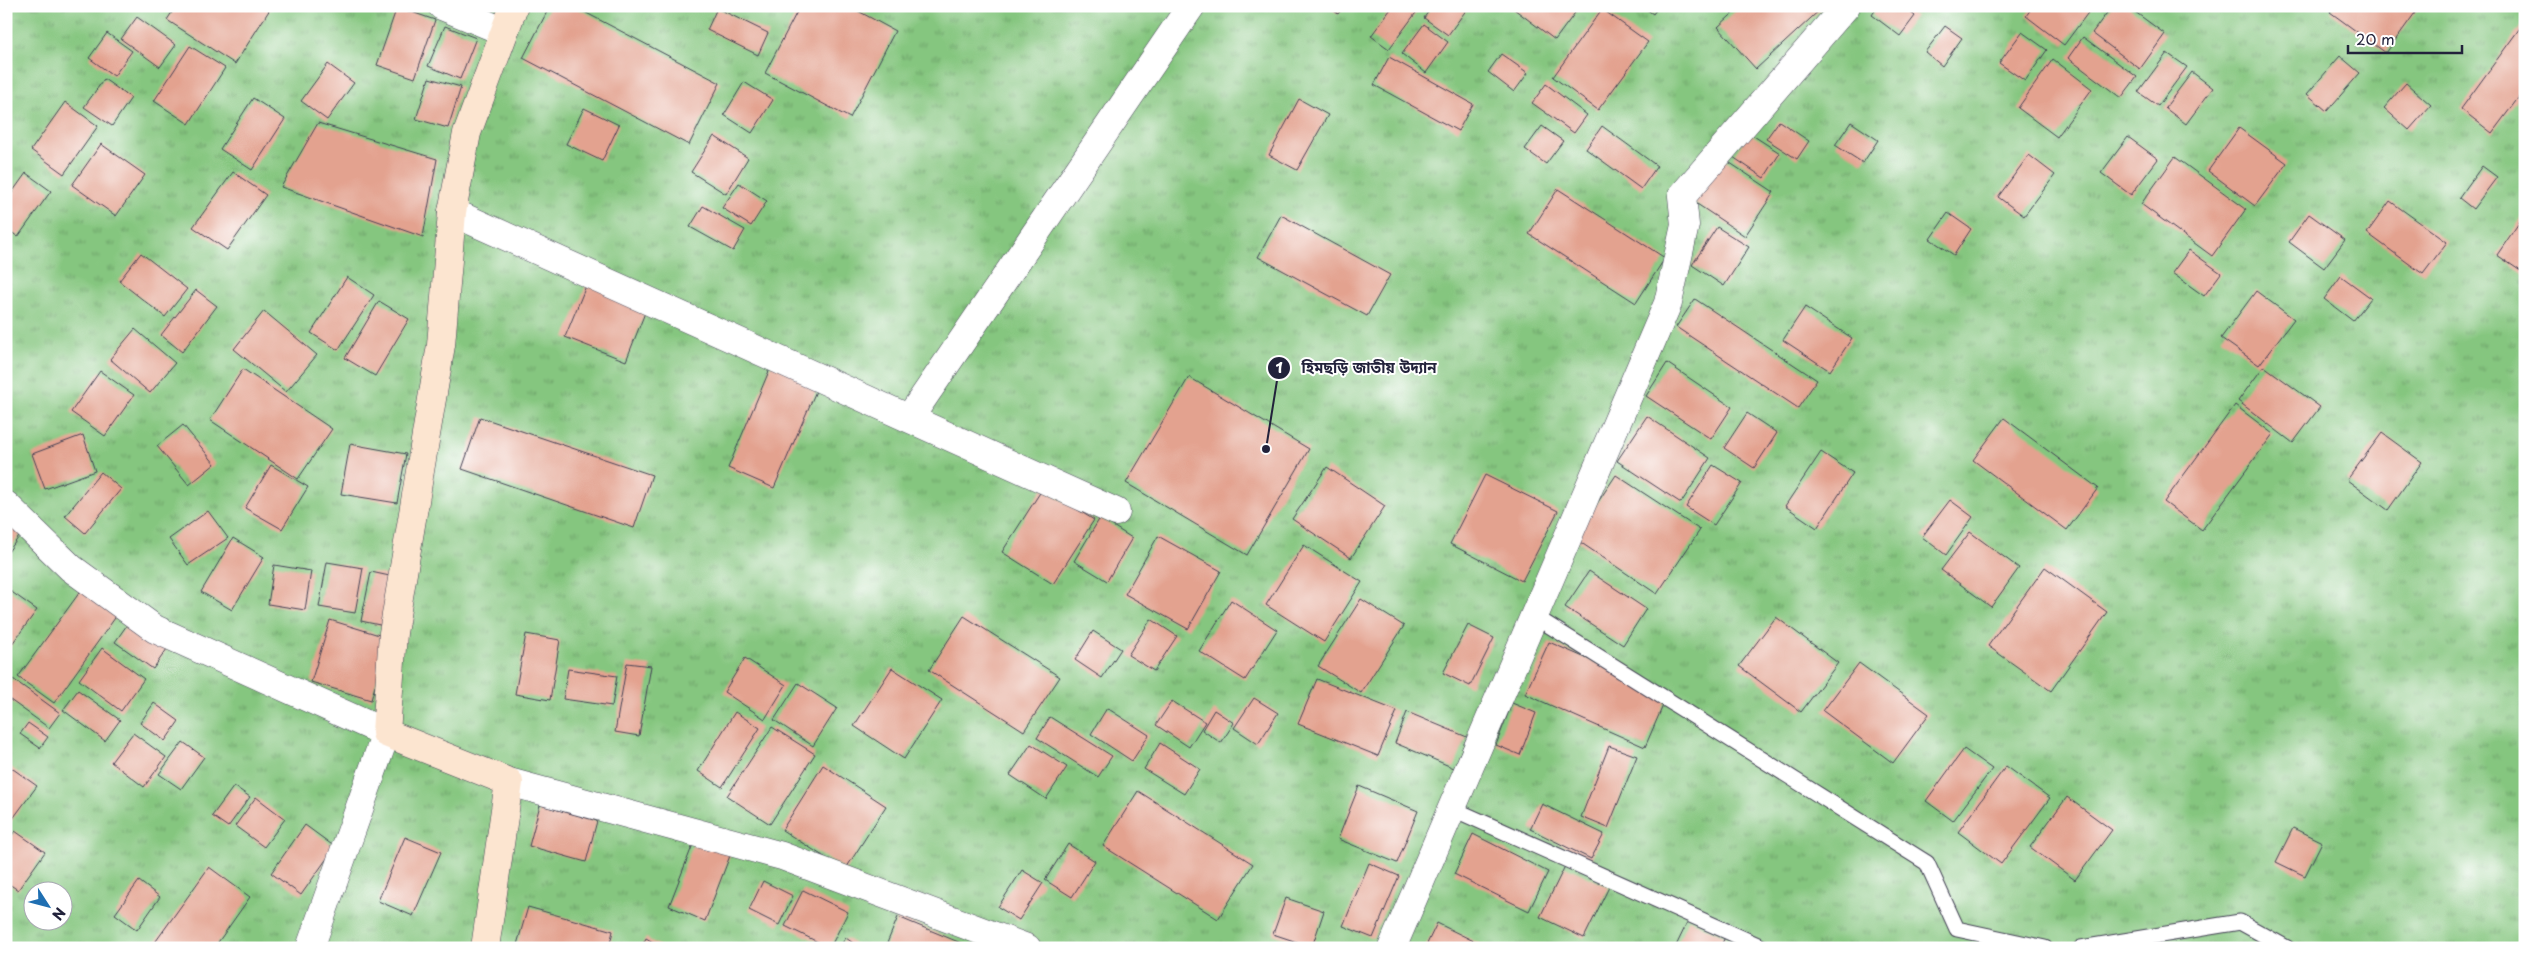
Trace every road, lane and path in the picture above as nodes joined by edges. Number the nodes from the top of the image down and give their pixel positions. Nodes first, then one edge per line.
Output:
1 (442, 6) edge
2 (514, 6) edge
3 (1191, 6) edge
4 (1837, 10) edge
5 (503, 31) junction
6 (452, 212) junction
7 (910, 417) junction
8 (6, 505) edge
9 (1116, 512) dead end
10 (1534, 616) junction
11 (386, 733) junction
12 (508, 782) junction
13 (1451, 808) junction
14 (1760, 946) dead end
15 (310, 948) edge
16 (485, 948) edge
17 (1027, 948) edge
18 (1392, 948) edge
19 (2045, 948) edge
20 (2081, 948) edge
21 (2287, 948) edge

1 - 5 street
2 - 5 street
3 - 7 street
4 - 10 street
5 - 6 street
6 - 7 street
6 - 11 street
7 - 9 street
8 - 11 street
10 - 13 street
10 - 19 lane
11 - 12 street
11 - 15 street
12 - 16 street
12 - 17 street
13 - 14 lane
13 - 18 street
20 - 21 lane

